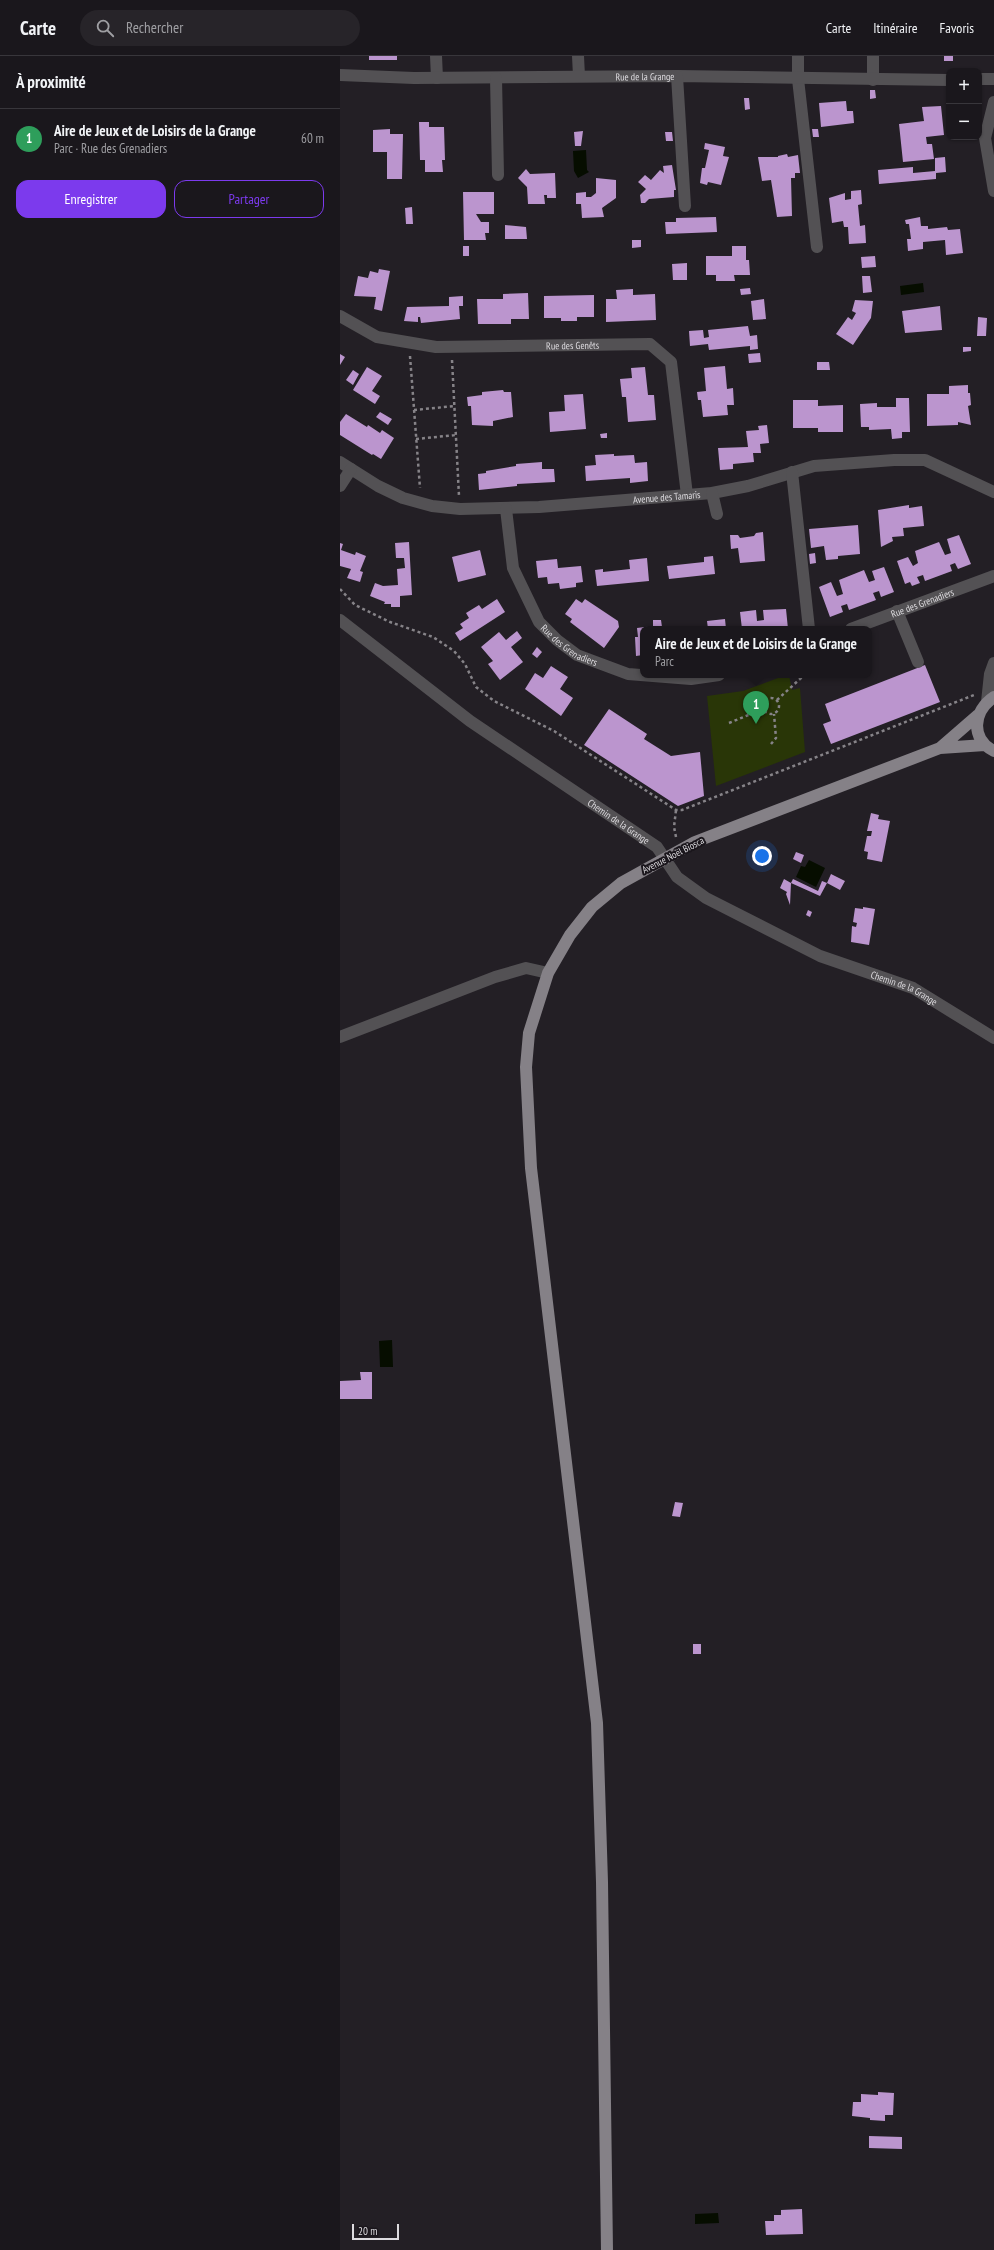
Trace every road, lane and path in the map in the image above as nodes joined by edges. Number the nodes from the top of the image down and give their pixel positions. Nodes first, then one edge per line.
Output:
1 (436, 56) edge
2 (578, 56) edge
3 (798, 56) edge
4 (873, 56) edge
5 (340, 75) edge
6 (579, 76) junction
7 (677, 76) junction
8 (437, 78) junction
9 (496, 78) junction
10 (798, 79) junction
11 (994, 79) edge
12 (873, 80) junction
13 (946, 80) edge
14 (982, 80) edge
15 (994, 102) edge
16 (498, 175) dead end
17 (994, 191) edge
18 (686, 206) dead end
19 (817, 247) dead end
20 (340, 316) edge
21 (409, 342) junction
22 (451, 346) junction
23 (454, 406) junction
24 (414, 410) junction
25 (456, 435) junction
26 (416, 439) junction
27 (340, 462) edge
28 (351, 469) junction
29 (792, 472) junction
30 (340, 486) edge
31 (994, 492) edge
32 (712, 493) junction
33 (687, 495) junction
34 (421, 503) junction
35 (460, 509) junction
36 (506, 509) junction
37 (717, 514) dead end
38 (994, 576) edge
39 (340, 589) edge
40 (897, 611) junction
41 (340, 620) edge
42 (809, 626) edge
43 (859, 626) edge
44 (918, 662) dead end
45 (994, 663) edge
46 (640, 675) edge
47 (678, 678) edge
48 (698, 678) edge
49 (801, 678) edge
50 (987, 698) edge
51 (777, 700) junction
52 (763, 709) junction
53 (774, 714) junction
54 (978, 715) junction
55 (729, 723) dead end
56 (771, 744) dead end
57 (940, 748) junction
58 (989, 748) edge
59 (676, 810) junction
60 (657, 847) junction
61 (665, 859) junction
62 (548, 973) junction
63 (340, 1037) edge
64 (994, 1038) edge
65 (607, 2250) edge

1 - 8 street
2 - 6 street
3 - 10 street
4 - 12 street
5 - 8 street, Rue de la Grange
6 - 7 street, Rue de la Grange
6 - 9 street, Rue de la Grange
7 - 10 street, Rue de la Grange
7 - 18 street
8 - 9 street, Rue de la Grange
9 - 16 street
10 - 12 street, Rue de la Grange
10 - 19 street
11 - 14 street
12 - 13 street, Rue de la Grange
15 - 17 street
20 - 21 street, Rue des Genêts
21 - 22 street, Rue des Genêts
21 - 24 path
22 - 23 path
22 - 33 street, Rue des Genêts
23 - 24 path
23 - 25 path
24 - 26 path
25 - 26 path
25 - 35 path
26 - 34 path
27 - 28 street, Avenue des Tamaris
28 - 30 street
28 - 34 street, Avenue des Tamaris
29 - 31 street, Avenue des Tamaris
29 - 32 street, Avenue des Tamaris
29 - 42 street
32 - 33 street, Avenue des Tamaris
32 - 37 street
33 - 36 street, Avenue des Tamaris
34 - 35 street, Avenue des Tamaris
35 - 36 street, Avenue des Tamaris
36 - 46 street, Rue des Grenadiers
38 - 40 street, Rue des Grenadiers
39 - 59 path
40 - 43 street, Rue des Grenadiers
40 - 44 street
41 - 60 street, Chemin de la Grange
45 - 50 street
47 - 48 street, Rue des Grenadiers
49 - 51 path
50 - 54 main road
50 - 59 path
51 - 52 path
51 - 53 path
52 - 53 path
52 - 55 path
53 - 56 path
54 - 57 main road
54 - 58 main road
57 - 58 main road
57 - 61 main road, Avenue Noël Biosca
59 - 60 path
60 - 61 street, Chemin de la Grange
61 - 62 main road, Avenue Noël Biosca
61 - 64 street, Chemin de la Grange
62 - 63 street
62 - 65 main road, Avenue Noël Biosca

